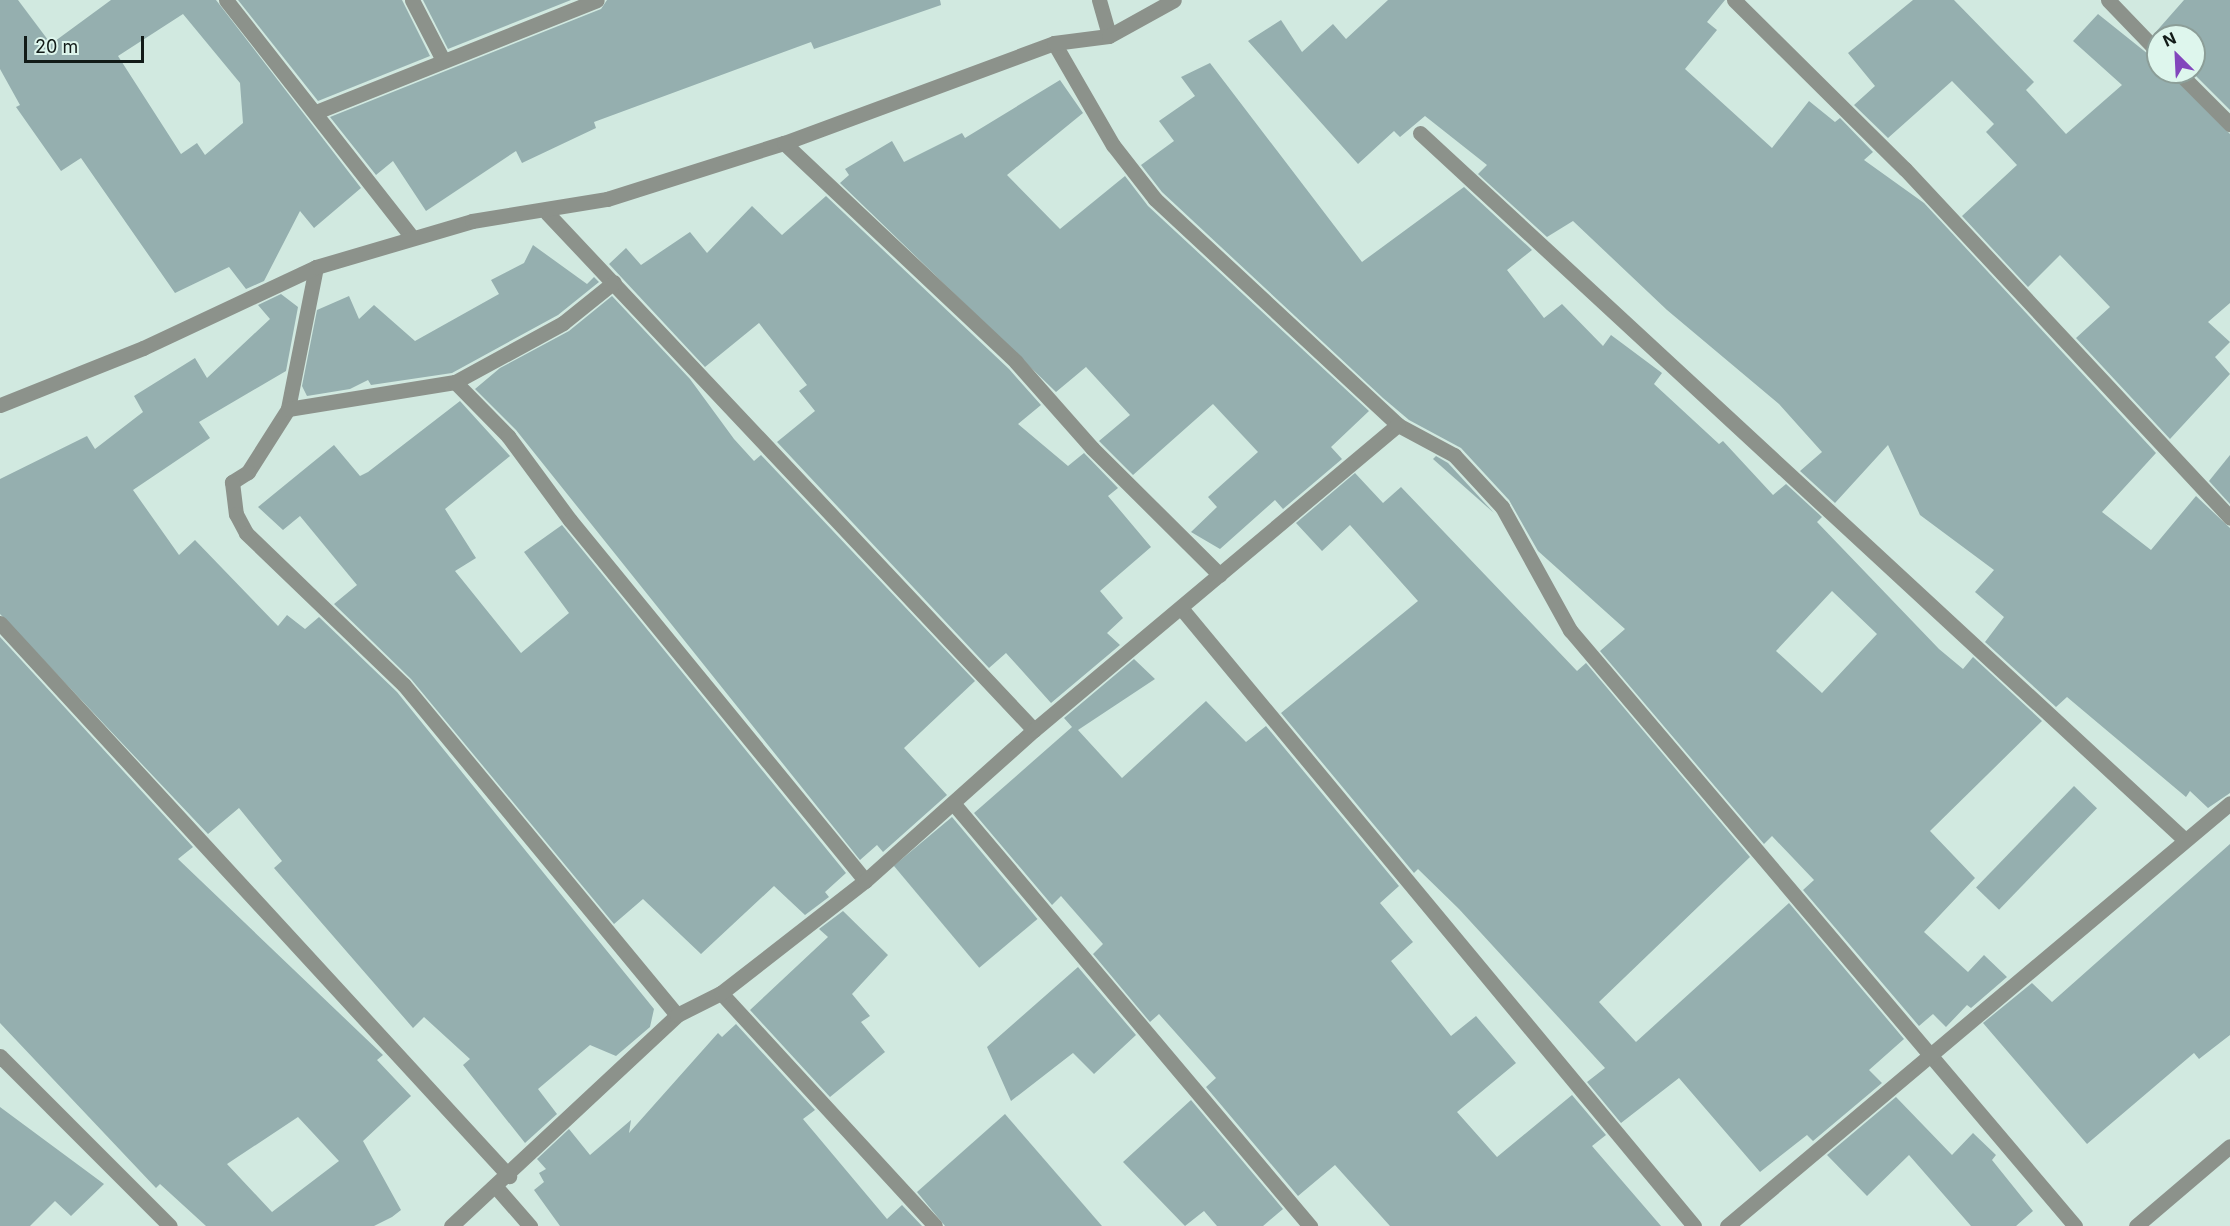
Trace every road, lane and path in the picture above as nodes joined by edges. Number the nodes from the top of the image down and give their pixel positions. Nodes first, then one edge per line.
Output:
1 (225, 0) edge
2 (412, 0) edge
3 (597, 0) edge
4 (1099, 0) edge
5 (1174, 0) edge
6 (1734, 0) edge
7 (2108, 0) edge
8 (1109, 36) junction
9 (2146, 40) edge
10 (1054, 43) junction
11 (442, 58) junction
12 (2190, 84) edge
13 (316, 112) junction
14 (2230, 124) edge
15 (1420, 133) dead end
16 (784, 142) junction
17 (547, 213) junction
18 (412, 237) junction
19 (316, 267) junction
20 (614, 282) junction
21 (455, 382) junction
22 (0, 405) edge
23 (288, 409) junction
24 (1398, 425) junction
25 (2230, 518) edge
26 (1220, 575) junction
27 (1180, 608) junction
28 (0, 623) edge
29 (1034, 730) junction
30 (952, 803) junction
31 (2230, 803) edge
32 (2183, 838) junction
33 (865, 881) junction
34 (721, 993) junction
35 (677, 1015) junction
36 (0, 1056) edge
37 (1928, 1059) junction
38 (2230, 1146) edge
39 (509, 1176) junction
40 (496, 1186) junction
41 (170, 1226) edge
42 (451, 1226) edge
43 (530, 1226) edge
44 (935, 1226) edge
45 (1310, 1226) edge
46 (1695, 1226) edge
47 (1727, 1226) edge
48 (2075, 1226) edge
49 (2136, 1226) edge

1 - 13 street
2 - 11 street
3 - 11 street
4 - 8 street
5 - 8 street
6 - 25 street
7 - 9 street
8 - 10 street
10 - 16 street
10 - 24 street
11 - 13 street
12 - 14 street
13 - 18 street
15 - 32 street
16 - 17 street
16 - 26 street
17 - 18 street
17 - 20 street
18 - 19 street
19 - 22 street
19 - 23 street
20 - 21 street
20 - 29 street
21 - 23 street
21 - 33 street
23 - 35 street
24 - 26 street
24 - 37 street
26 - 27 street
27 - 29 street
27 - 46 street
28 - 39 street
29 - 30 street
30 - 33 street
30 - 45 street
31 - 32 street
32 - 37 street
33 - 34 street
34 - 35 street
34 - 44 street
35 - 39 street
36 - 41 street
37 - 47 street
37 - 48 street
38 - 49 street
39 - 40 street
40 - 42 street
40 - 43 street

